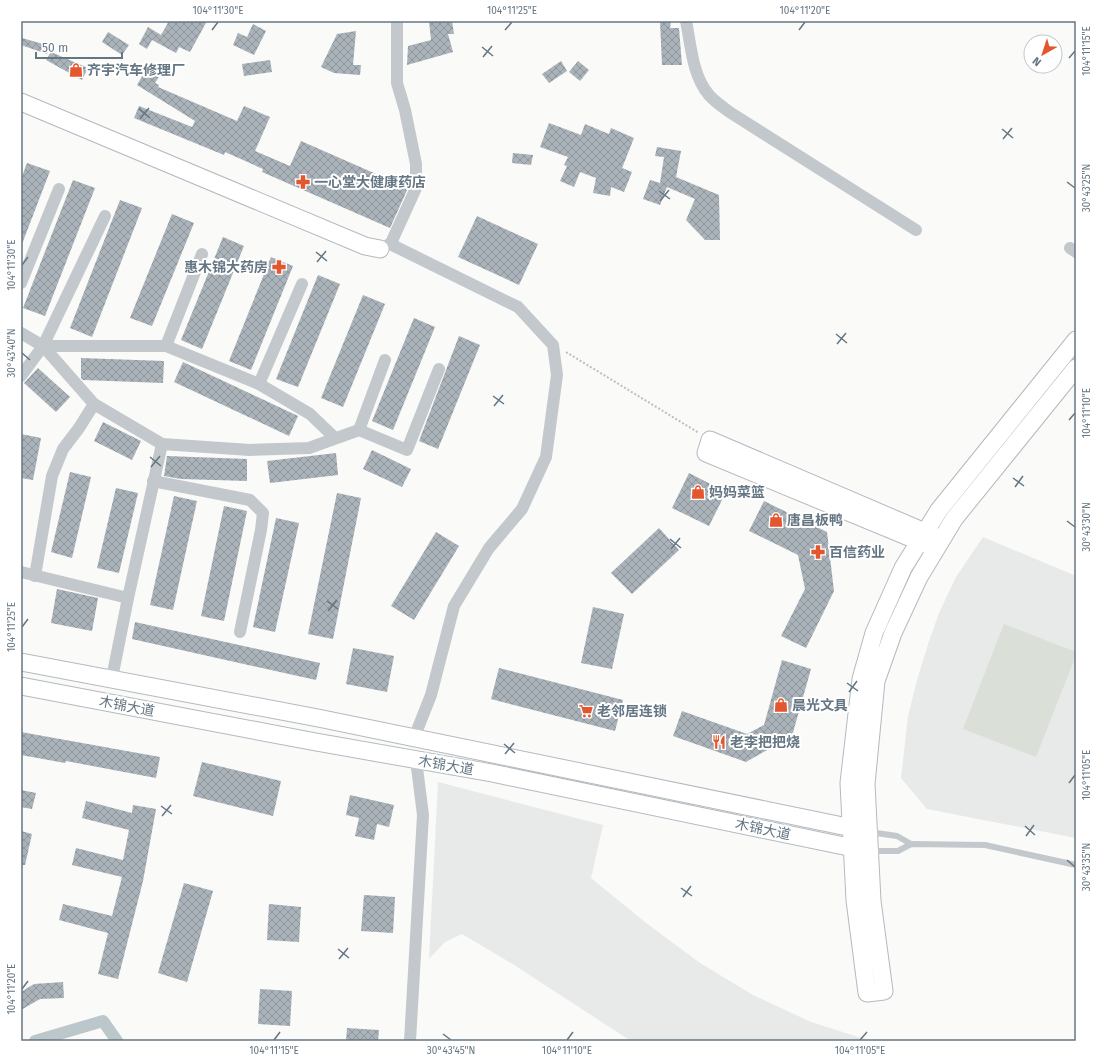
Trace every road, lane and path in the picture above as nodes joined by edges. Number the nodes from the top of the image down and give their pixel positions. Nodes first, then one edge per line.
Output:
1 (397, 21) edge
2 (686, 21) edge
3 (21, 102) edge
4 (59, 189) dead end
5 (105, 216) dead end
6 (916, 230) dead end
7 (386, 246) junction
8 (202, 254) dead end
9 (21, 283) edge
10 (302, 284) dead end
11 (21, 333) edge
12 (1076, 340) edge
13 (553, 345) junction
14 (43, 346) junction
15 (166, 346) junction
16 (386, 360) dead end
17 (1076, 368) edge
18 (439, 369) dead end
19 (21, 376) edge
20 (259, 384) junction
21 (94, 404) junction
22 (359, 430) junction
23 (335, 438) junction
24 (710, 440) joint
25 (162, 444) junction
26 (154, 482) junction
27 (922, 537) junction
28 (939, 544) junction
29 (21, 572) edge
30 (35, 576) junction
31 (128, 598) junction
32 (240, 632) dead end
33 (21, 662) edge
34 (112, 678) junction
35 (21, 686) edge
36 (414, 738) junction
37 (416, 760) junction
38 (851, 828) junction
39 (868, 832) junction
40 (911, 844) junction
41 (852, 848) junction
42 (869, 851) junction
43 (1076, 865) edge
44 (410, 1041) edge

1 - 7 street
2 - 6 street
3 - 7 street
4 - 9 street
5 - 14 street
7 - 13 street
8 - 15 street
10 - 20 street
11 - 14 street
12 - 27 street
13 - 24 path
13 - 36 street
14 - 15 street
14 - 19 street
14 - 21 street
15 - 20 street
16 - 22 street
17 - 28 street
18 - 22 street
20 - 23 street
21 - 25 street
21 - 30 street
22 - 23 street
23 - 25 street
24 - 27 street
25 - 26 street
26 - 31 street
26 - 32 street
27 - 28 street
27 - 38 street
28 - 39 street
29 - 30 street
30 - 31 street
31 - 34 street
33 - 34 street, 木锦大道
34 - 36 street, 木锦大道
35 - 37 street, 木锦大道
36 - 38 street, 木锦大道
37 - 41 street, 木锦大道
37 - 44 street
38 - 39 street, 木锦大道
38 - 41 street
39 - 40 lane
39 - 42 street
40 - 42 lane
40 - 43 lane
41 - 42 street, 木锦大道
41 - 42 street

